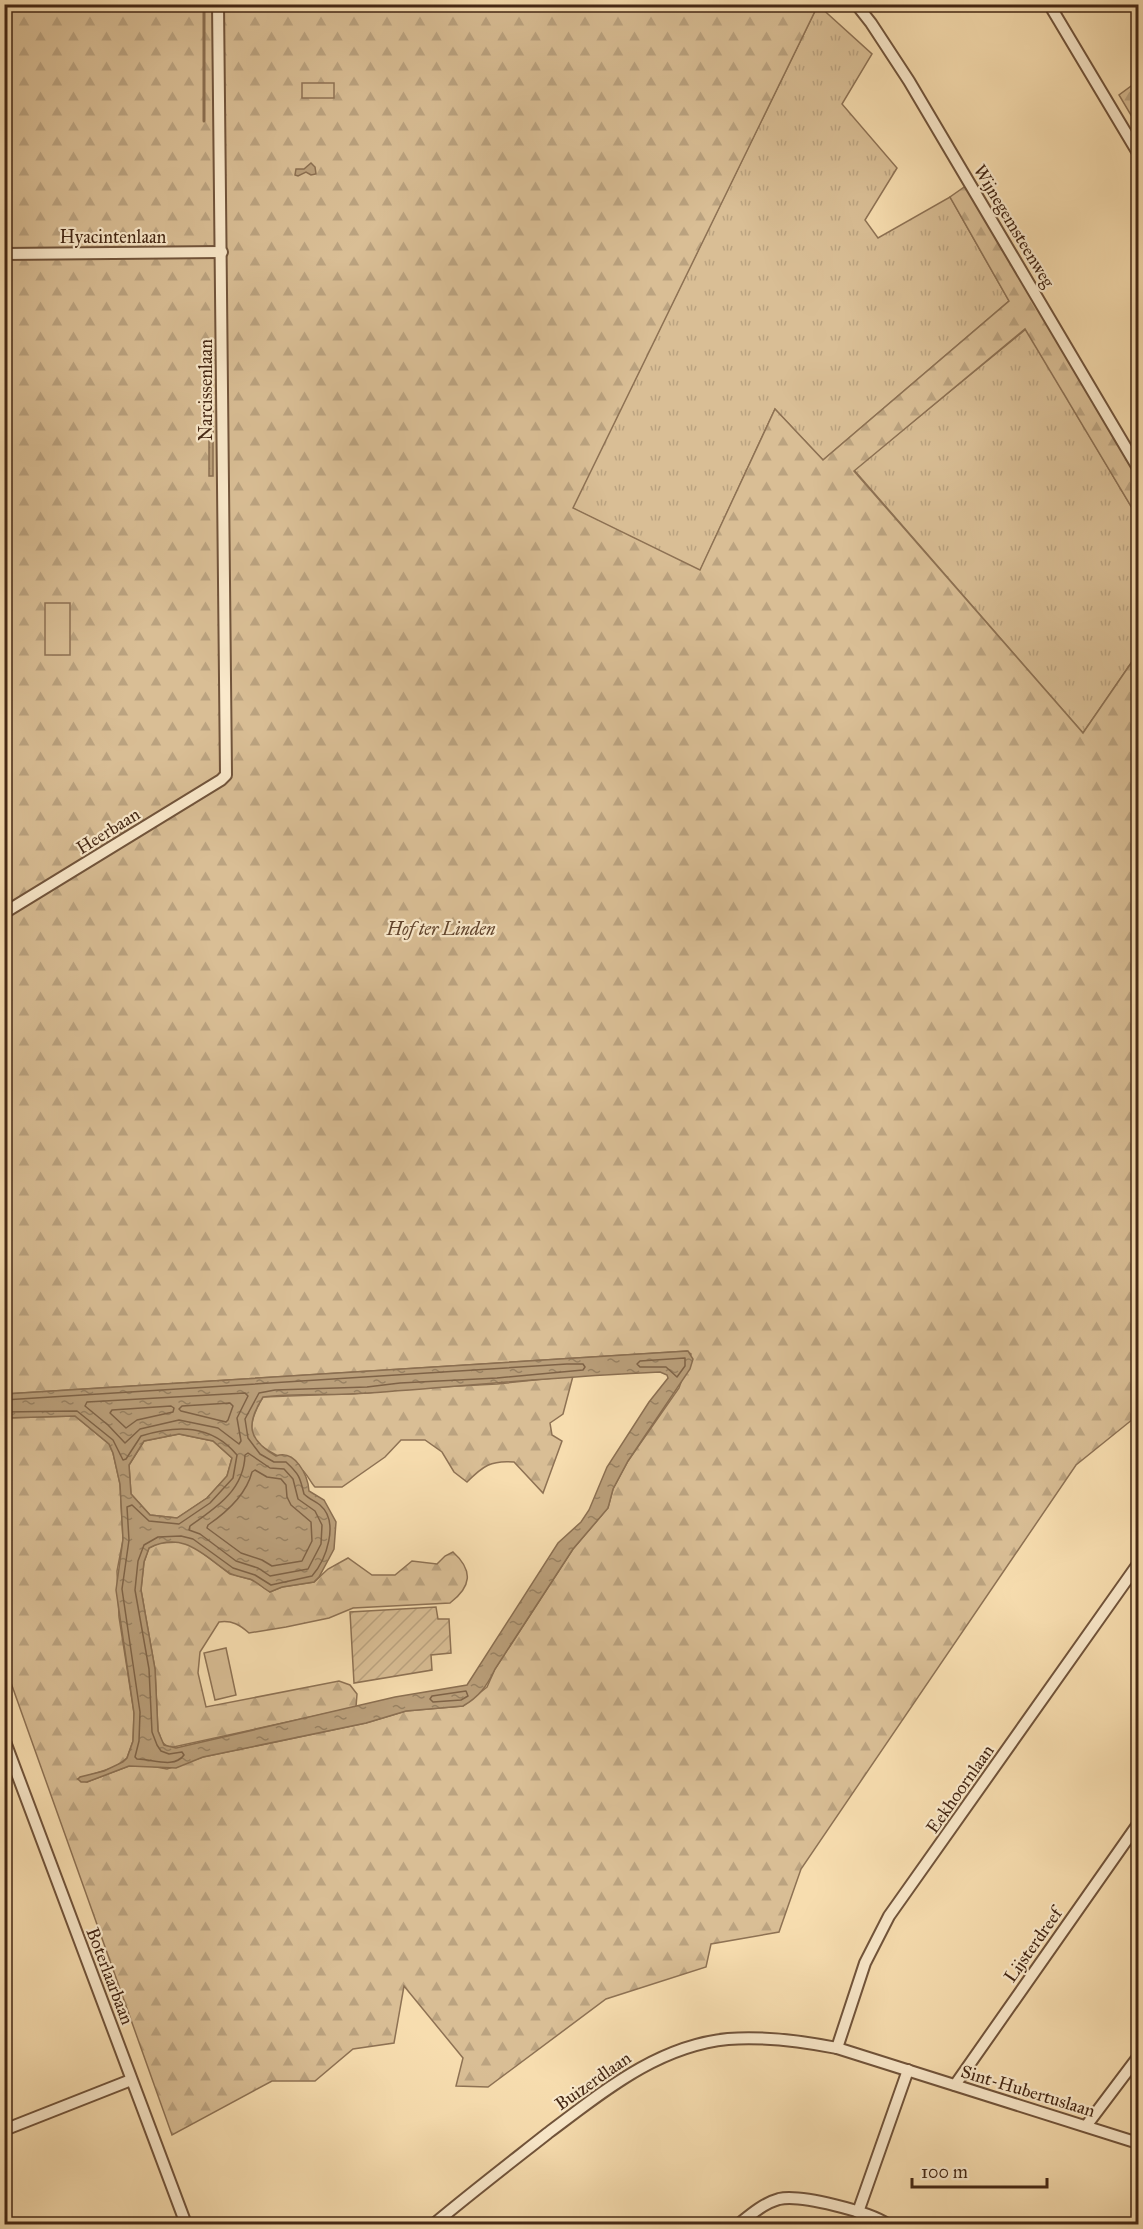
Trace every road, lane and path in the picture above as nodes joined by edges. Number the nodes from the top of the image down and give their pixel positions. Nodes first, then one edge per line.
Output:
1 (218, 4) edge
2 (856, 4) edge
3 (1049, 4) edge
4 (1138, 153) edge
5 (222, 252) junction
6 (4, 254) edge
7 (1138, 468) edge
8 (226, 775) joint
9 (4, 913) edge
10 (1138, 1564) edge
11 (4, 1739) edge
12 (1138, 1824) edge
13 (837, 2048) junction
14 (1138, 2057) edge
15 (908, 2070) junction
16 (131, 2080) junction
17 (956, 2085) junction
18 (1086, 2126) junction
19 (4, 2130) edge
20 (1138, 2143) edge
21 (858, 2212) junction
22 (186, 2224) edge
23 (434, 2224) edge
24 (739, 2224) edge
25 (887, 2224) edge

1 - 5 street, Narcissenlaan
2 - 7 street, Wijnegemsteenweg
3 - 4 street
5 - 6 street, Hyacintenlaan
5 - 8 street, Narcissenlaan
8 - 9 street, Heerbaan
10 - 13 street, Eekhoornlaan
11 - 16 street, Boterlaarbaan
12 - 17 street, Lijsterdreef
13 - 15 street, Sint-Hubertuslaan
13 - 23 street, Buizerdlaan
14 - 18 street
15 - 17 street, Sint-Hubertuslaan
15 - 21 street
16 - 19 street
16 - 22 street, Boterlaarbaan
17 - 18 street, Sint-Hubertuslaan
18 - 20 street, Sint-Hubertuslaan
21 - 24 street
21 - 25 street

